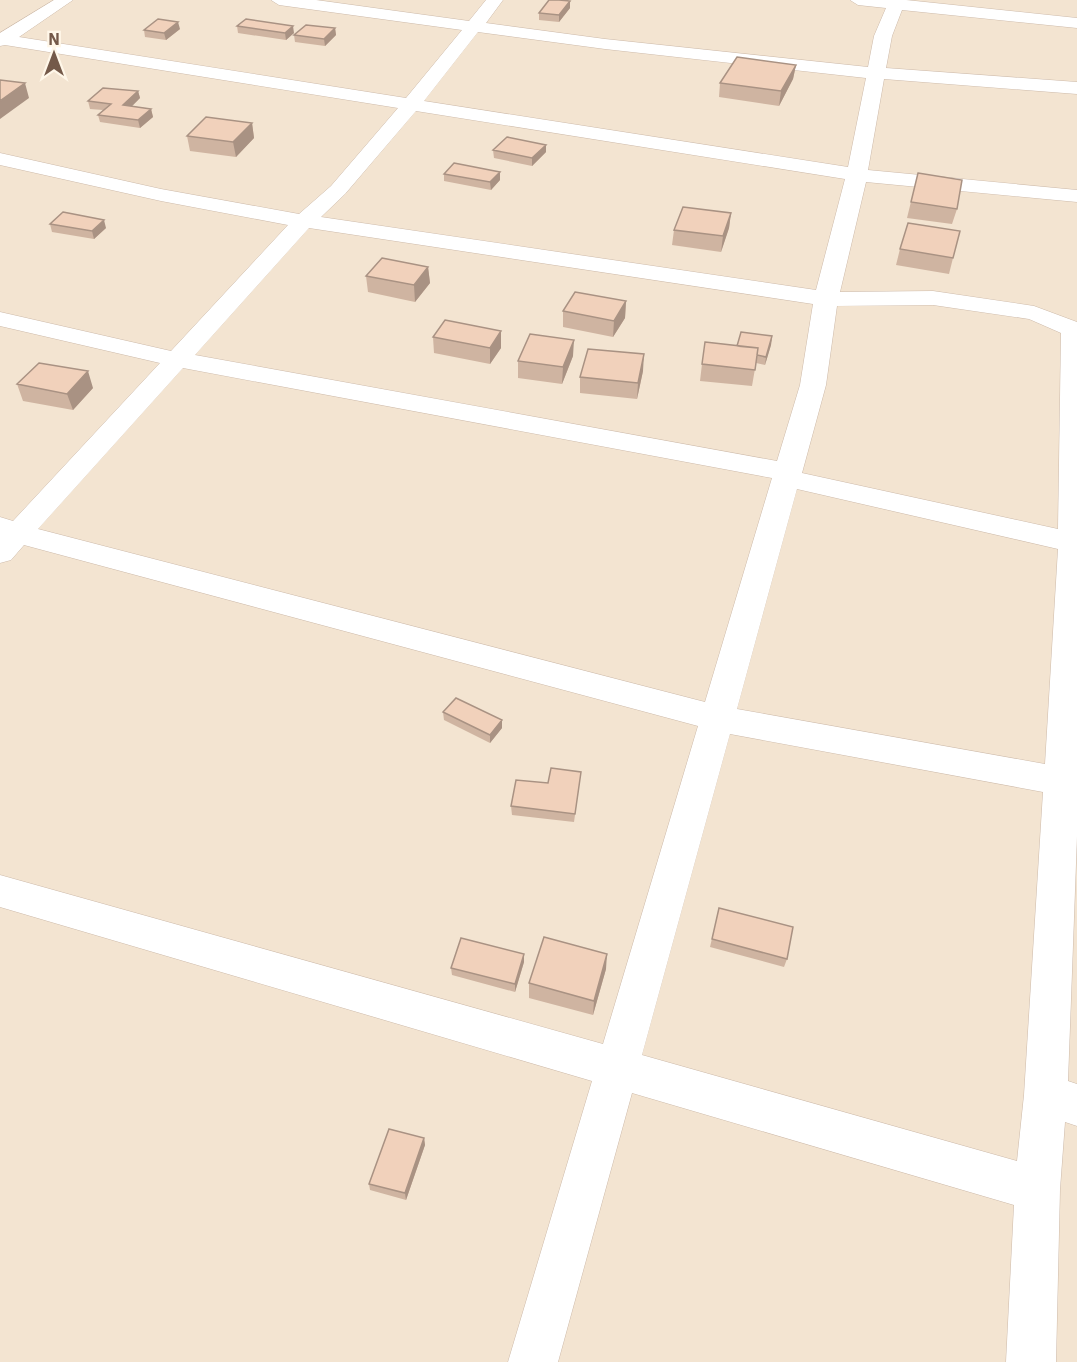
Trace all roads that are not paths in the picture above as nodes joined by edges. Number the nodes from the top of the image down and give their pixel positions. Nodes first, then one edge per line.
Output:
1 (65, 0) edge
2 (279, 0) edge
3 (495, 0) edge
4 (858, 0) edge
5 (896, 2) edge
6 (1077, 23) edge
7 (474, 25) junction
8 (1, 40) edge
9 (875, 73) junction
10 (1077, 88) edge
11 (410, 106) junction
12 (0, 159) edge
13 (857, 175) junction
14 (1077, 195) edge
15 (304, 221) junction
16 (826, 299) junction
17 (0, 319) edge
18 (1075, 330) edge
19 (175, 359) junction
20 (787, 475) junction
21 (6, 538) edge
22 (1075, 543) edge
23 (716, 718) junction
24 (1067, 761) edge
25 (0, 891) edge
26 (618, 1068) junction
27 (1061, 1100) edge
28 (1037, 1189) junction
29 (533, 1362) edge
30 (1031, 1362) edge

1 - 8 street
2 - 7 street
3 - 7 street
4 - 5 street
5 - 6 street
5 - 9 street
7 - 9 street
7 - 11 street
8 - 11 street
9 - 10 street
9 - 13 street
11 - 13 street
11 - 15 street
12 - 15 street
13 - 14 street
13 - 16 street
15 - 16 street
15 - 19 street
16 - 18 street
16 - 20 street
17 - 19 street
18 - 22 street
19 - 20 street
19 - 21 street
20 - 22 street
20 - 23 street
21 - 23 street
22 - 24 street
23 - 24 street
23 - 26 street
24 - 27 street
25 - 26 street
26 - 28 street
26 - 29 street
27 - 28 street
28 - 30 street

